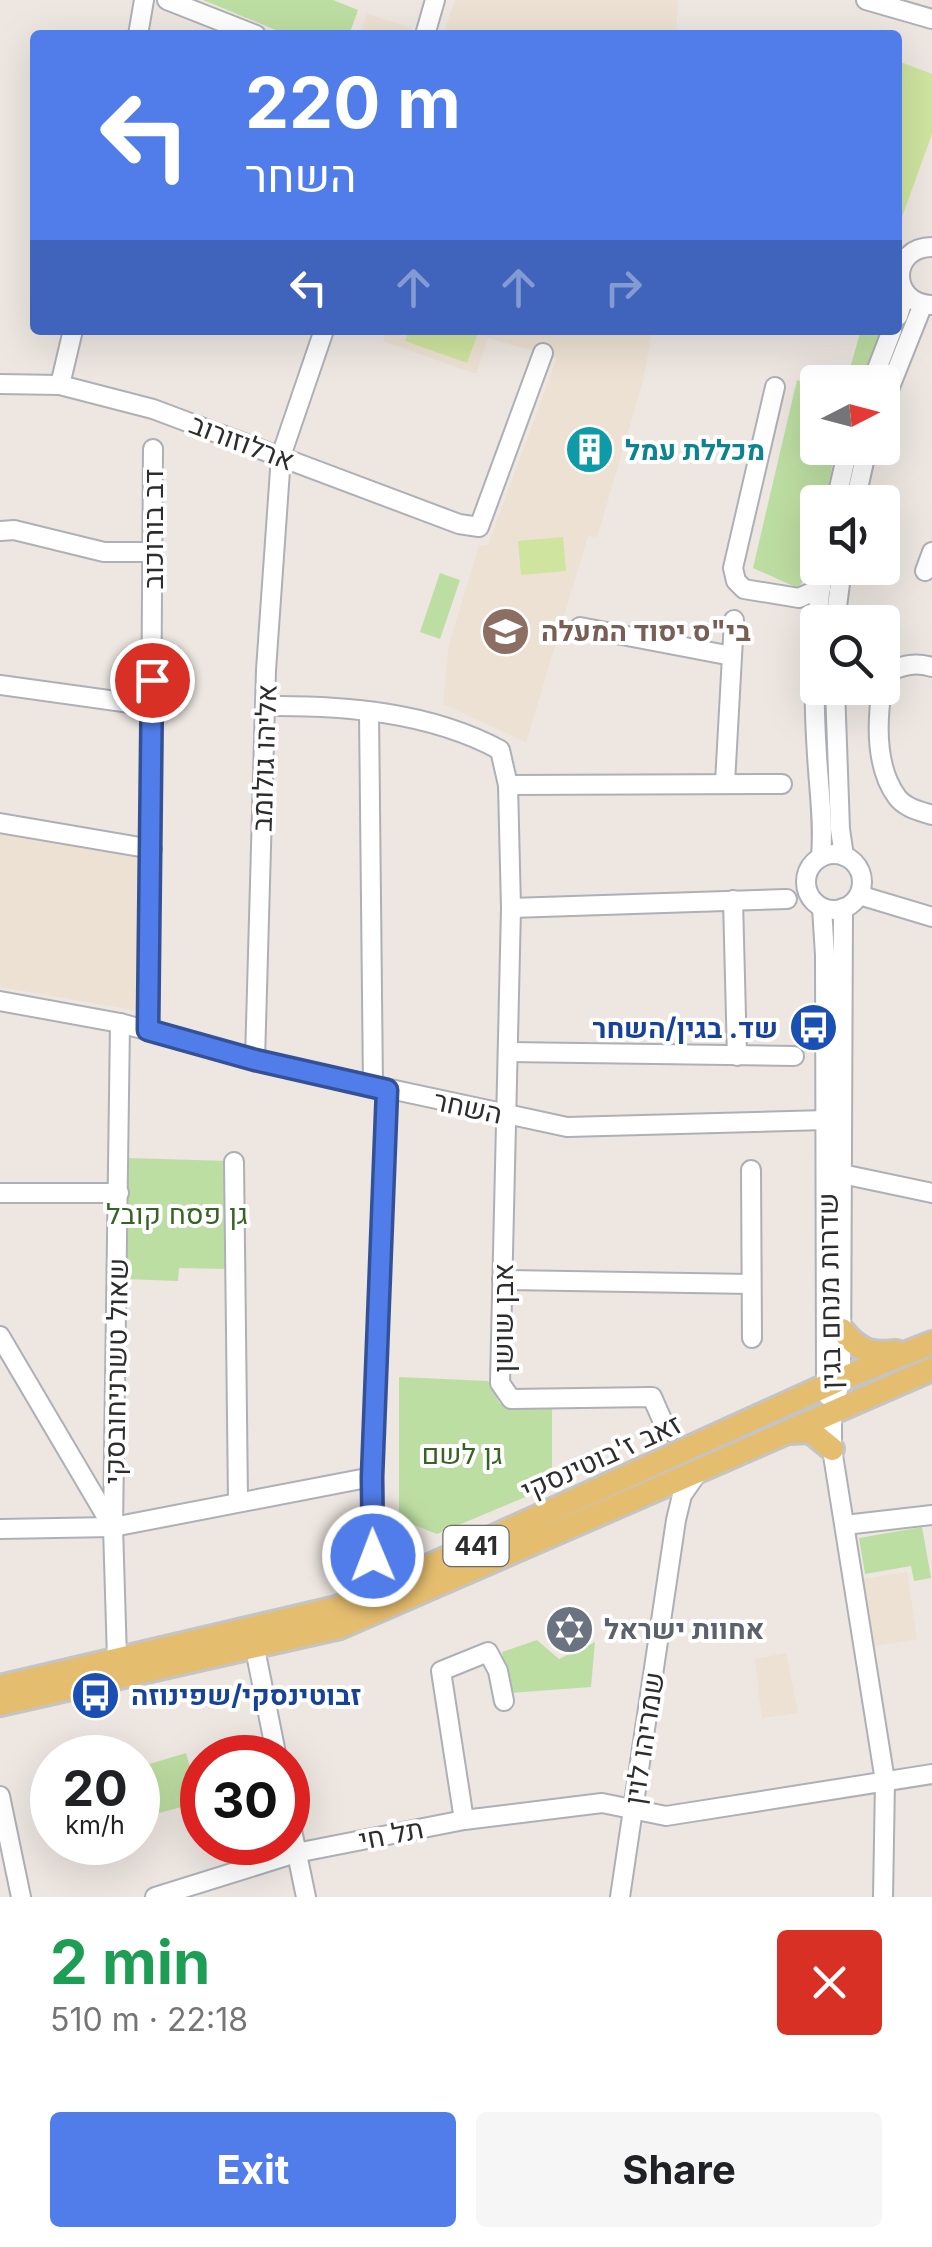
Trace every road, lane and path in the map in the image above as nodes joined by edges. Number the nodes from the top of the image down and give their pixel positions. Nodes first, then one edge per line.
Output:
1 (144, 0) edge
2 (167, 0) edge
3 (435, 0) edge
4 (866, 0) edge
5 (932, 19) edge
6 (139, 30) edge
7 (243, 30) edge
8 (426, 30) edge
9 (930, 242) edge
10 (902, 265) edge
11 (902, 287) edge
12 (905, 294) junction
13 (902, 303) edge
14 (927, 304) edge
15 (71, 335) edge
16 (322, 335) edge
17 (890, 335) edge
18 (543, 353) dead end
19 (879, 365) edge
20 (900, 365) edge
21 (0, 384) edge
22 (60, 385) junction
23 (774, 387) dead end
24 (153, 449) dead end
25 (281, 456) junction
26 (0, 531) edge
27 (153, 552) junction
28 (932, 552) edge
29 (925, 571) dead end
30 (821, 585) edge
31 (820, 588) junction
32 (799, 598) junction
33 (808, 605) edge
34 (823, 605) edge
35 (734, 620) dead end
36 (580, 627) dead end
37 (732, 656) junction
38 (900, 666) edge
39 (932, 667) edge
40 (266, 670) junction
41 (0, 685) edge
42 (820, 705) edge
43 (836, 705) edge
44 (880, 705) edge
45 (152, 706) junction
46 (265, 706) junction
47 (291, 706) junction
48 (369, 712) junction
49 (715, 783) junction
50 (782, 784) dead end
51 (508, 785) junction
52 (932, 815) edge
53 (0, 823) edge
54 (152, 849) junction
55 (844, 856) junction
56 (820, 857) junction
57 (860, 887) junction
58 (787, 899) dead end
59 (733, 900) junction
60 (932, 906) edge
61 (511, 908) junction
62 (822, 908) junction
63 (843, 908) junction
64 (932, 918) edge
65 (0, 1000) edge
66 (120, 1023) junction
67 (148, 1030) junction
68 (508, 1052) junction
69 (737, 1056) junction
70 (794, 1056) dead end
71 (255, 1060) junction
72 (380, 1088) junction
73 (507, 1116) junction
74 (826, 1120) junction
75 (234, 1162) dead end
76 (750, 1170) dead end
77 (842, 1174) junction
78 (119, 1192) junction
79 (932, 1192) edge
80 (0, 1193) edge
81 (502, 1280) junction
82 (751, 1284) junction
83 (842, 1330) junction
84 (0, 1336) edge
85 (752, 1338) dead end
86 (926, 1346) edge
87 (932, 1369) edge
88 (834, 1383) junction
89 (832, 1411) junction
90 (667, 1432) dead end
91 (786, 1432) junction
92 (832, 1449) junction
93 (642, 1471) junction
94 (698, 1472) junction
95 (372, 1477) junction
96 (666, 1486) junction
97 (238, 1501) junction
98 (932, 1515) edge
99 (676, 1520) junction
100 (844, 1525) junction
101 (113, 1526) junction
102 (0, 1528) edge
103 (373, 1556) junction
104 (408, 1577) junction
105 (371, 1594) junction
106 (253, 1638) junction
107 (117, 1659) junction
108 (0, 1687) edge
109 (504, 1701) dead end
110 (0, 1704) edge
111 (272, 1735) edge
112 (932, 1774) edge
113 (885, 1781) junction
114 (0, 1796) edge
115 (633, 1809) junction
116 (464, 1820) junction
117 (310, 1850) edge
118 (258, 1865) edge
119 (299, 1865) edge
120 (21, 1897) edge
121 (155, 1897) edge
122 (306, 1897) edge
123 (620, 1897) edge
124 (883, 1897) edge

1 - 6 street
2 - 7 street
3 - 8 street
4 - 5 street
9 - 10 street
11 - 12 street
12 - 13 street
12 - 14 street
14 - 20 street
15 - 22 street
16 - 25 street, אליהו גולומב
17 - 19 street
18 - 25 street, ארלוזורוב
21 - 22 street, ארלוזורוב
22 - 25 street, ארלוזורוב
23 - 32 street
24 - 27 street, דב בורוכוב
25 - 40 street, אליהו גולומב
26 - 27 street
27 - 45 street, דב בורוכוב
28 - 29 street
30 - 31 street
31 - 32 street
31 - 34 street
32 - 33 street
35 - 37 street
36 - 37 street
37 - 49 street
38 - 39 street
40 - 46 street, אליהו גולומב
40 - 47 street
41 - 45 street
42 - 56 street
43 - 55 street
44 - 52 street
45 - 54 street, דב בורוכוב
46 - 47 street
46 - 71 street, אליהו גולומב
47 - 48 street
48 - 51 street, אבן שושן
48 - 72 street
49 - 50 street
49 - 51 street
51 - 61 street, אבן שושן
53 - 54 street
54 - 67 street, דב בורוכוב
55 - 56 street
55 - 57 street
56 - 62 street
57 - 60 street
57 - 63 street
57 - 64 street
58 - 59 street
59 - 61 street
59 - 69 street
61 - 68 street, אבן שושן
62 - 63 street
62 - 74 street, שדרות מנחם בגין
63 - 77 street, שדרות מנחם בגין
65 - 66 street, השחר
66 - 67 street, השחר
66 - 78 street, שאול טשרניחובסקי
67 - 71 street, השחר
68 - 69 street
68 - 73 street, אבן שושן
69 - 70 street
71 - 72 street, השחר
72 - 73 street, השחר
72 - 95 street
73 - 74 street, השחר
73 - 81 street, אבן שושן
74 - 88 street, שדרות מנחם בגין
75 - 97 street
76 - 82 street
77 - 79 street
77 - 83 street, שדרות מנחם בגין
78 - 80 street
78 - 101 street, שאול טשרניחובסקי
81 - 82 street
81 - 90 street, אבן שושן
82 - 85 street
83 - 86 main road
83 - 88 street, שדרות מנחם בגין
84 - 101 street
86 - 88 main road, זאב ז'בוטינסקי / 441
87 - 89 main road, זאב ז'בוטינסקי / 441
88 - 89 street, שדרות מנחם בגין
88 - 93 main road, זאב ז'בוטינסקי / 441
89 - 91 main road, זאב ז'בוטינסקי / 441
89 - 92 street, שדרות מנחם בגין
91 - 92 main road
91 - 94 main road, זאב ז'בוטינסקי / 441
92 - 100 street, שדרות מנחם בגין
93 - 96 street
93 - 104 main road, זאב ז'בוטינסקי / 441
94 - 96 main road, זאב ז'בוטינסקי / 441
94 - 99 street, שמריהו לוין
95 - 97 street
95 - 103 street
96 - 99 street, שמריהו לוין
96 - 106 main road, זאב ז'בוטינסקי / 441
97 - 101 street
98 - 100 street
99 - 115 street, שמריהו לוין
100 - 113 street, שדרות מנחם בגין
101 - 102 street
101 - 107 street, שאול טשרניחובסקי
103 - 104 street
103 - 105 street
104 - 105 main road, זאב ז'בוטינסקי / 441
105 - 106 main road, זאב ז'בוטינסקי / 441
106 - 107 main road, זאב ז'בוטינסקי / 441
106 - 110 main road, זאב ז'בוטינסקי / 441
106 - 111 street
107 - 108 main road, זאב ז'בוטינסקי / 441
109 - 116 street
112 - 113 street, תל חי
113 - 115 street, תל חי
113 - 124 street, שדרות מנחם בגין
114 - 120 street
115 - 116 street, תל חי
115 - 123 street, שמריהו לוין
116 - 117 street, תל חי
118 - 121 street, תל חי
119 - 122 street

